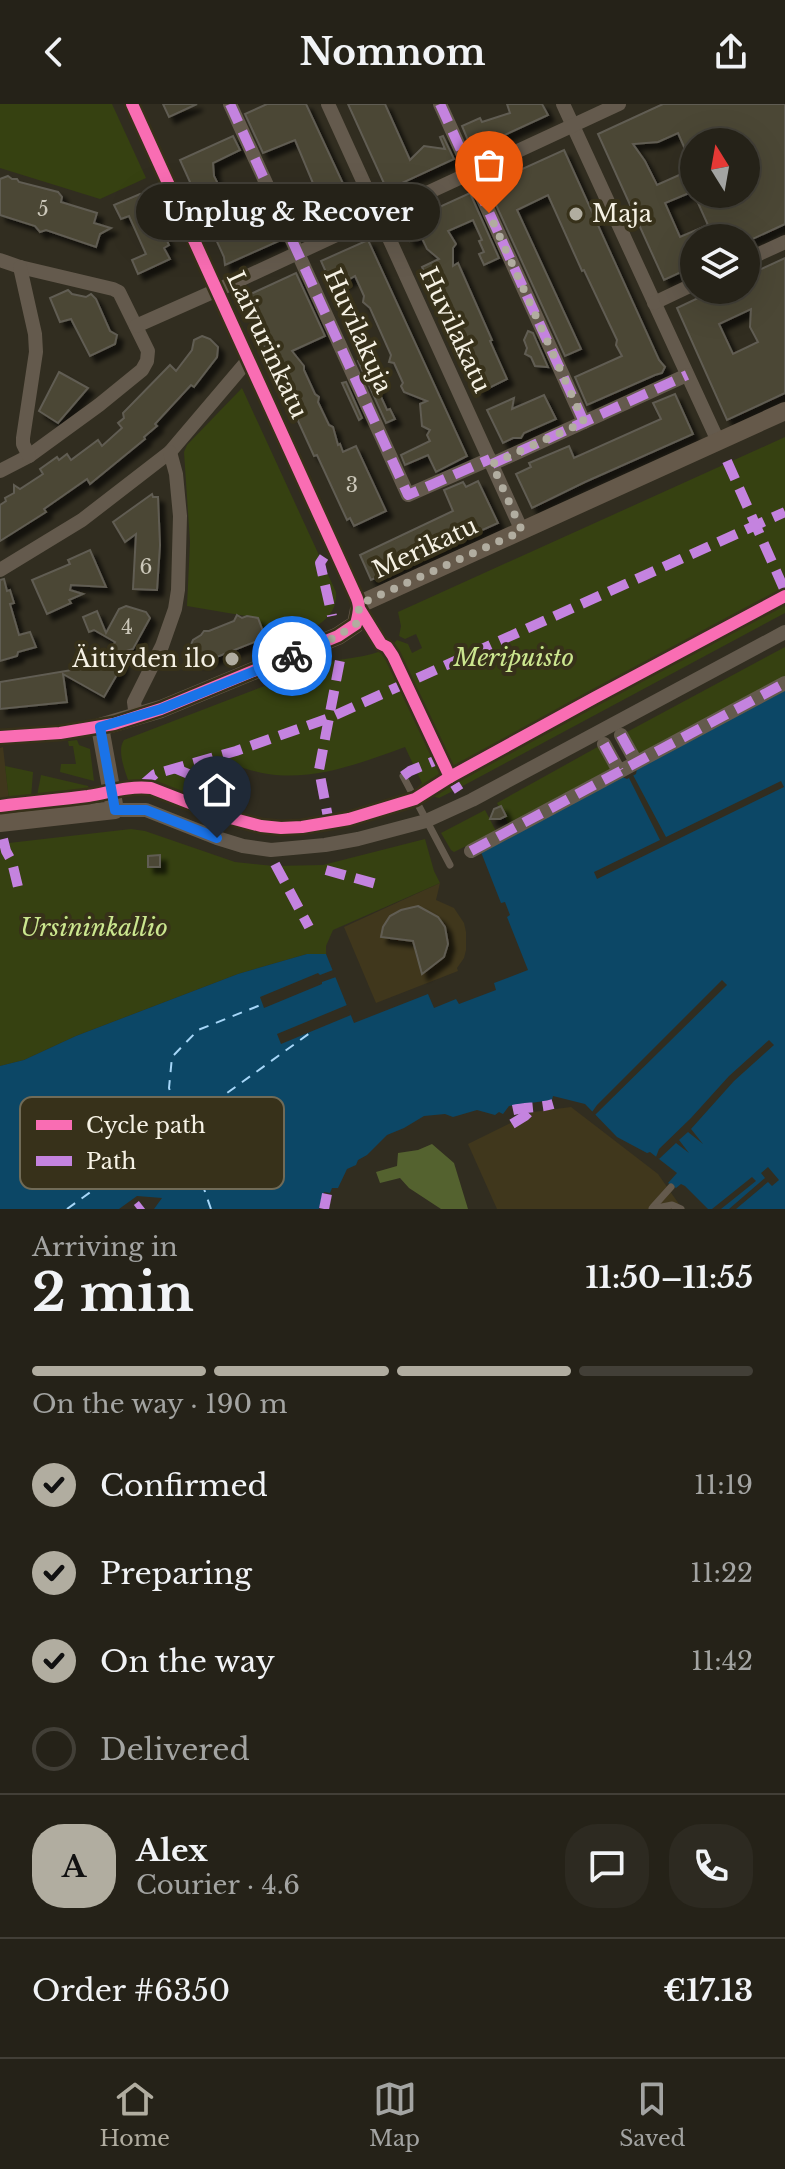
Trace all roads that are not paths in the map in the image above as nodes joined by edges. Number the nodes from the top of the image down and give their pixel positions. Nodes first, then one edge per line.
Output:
1 (132, 104) edge
2 (230, 104) edge
3 (328, 104) edge
4 (440, 104) edge
5 (563, 104) edge
6 (571, 104) edge
7 (619, 104) edge
8 (573, 125) junction
9 (471, 173) junction
10 (379, 216) junction
11 (785, 242) edge
12 (298, 253) junction
13 (760, 254) edge
14 (0, 260) edge
15 (20, 267) junction
16 (217, 290) junction
17 (680, 291) edge
18 (654, 303) junction
19 (136, 326) junction
20 (249, 359) junction
21 (687, 375) junction
22 (785, 411) edge
23 (584, 422) junction
24 (718, 441) junction
25 (170, 452) junction
26 (29, 456) junction
27 (491, 461) junction
28 (0, 471) edge
29 (522, 531) junction
30 (0, 570) edge
31 (360, 604) junction
32 (785, 632) edge
33 (785, 683) edge
34 (136, 717) junction
35 (100, 727) junction
36 (621, 735) dead end
37 (0, 737) edge
38 (604, 744) dead end
39 (628, 769) junction
40 (403, 776) dead end
41 (232, 792) dead end
42 (115, 810) junction
43 (223, 816) dead end
44 (426, 821) junction
45 (0, 823) edge
46 (471, 851) dead end
47 (450, 865) dead end
48 (671, 1187) dead end
49 (652, 1209) edge
50 (681, 1209) edge

1 - 16 street, Laivurinkatu
2 - 12 street, Huvilakuja
3 - 10 street, Huvilakatu
4 - 9 street
5 - 8 street
6 - 8 street
7 - 8 street
8 - 9 street
8 - 18 street
9 - 10 street
9 - 23 street
10 - 12 street
10 - 27 street, Huvilakatu
11 - 13 street
12 - 16 street
12 - 27 street, Huvilakuja
14 - 15 street
15 - 19 street
15 - 26 street
16 - 19 street
16 - 20 street, Laivurinkatu
17 - 18 street
18 - 21 street
19 - 26 street
20 - 25 street
20 - 31 street, Laivurinkatu
21 - 23 street
21 - 24 street
22 - 24 street, Merikatu
23 - 27 street
24 - 29 street, Merikatu
25 - 30 street
25 - 34 street
26 - 28 street
27 - 29 street, Huvilakatu
29 - 31 street, Merikatu
31 - 34 street, Merikatu
32 - 44 street
33 - 39 street
34 - 35 street, Merikatu
35 - 37 street, Merikatu
35 - 42 street
36 - 39 street
38 - 39 street
39 - 46 street
40 - 44 lane
41 - 43 lane
42 - 44 street
42 - 45 street
44 - 47 lane
48 - 49 lane
49 - 50 lane

